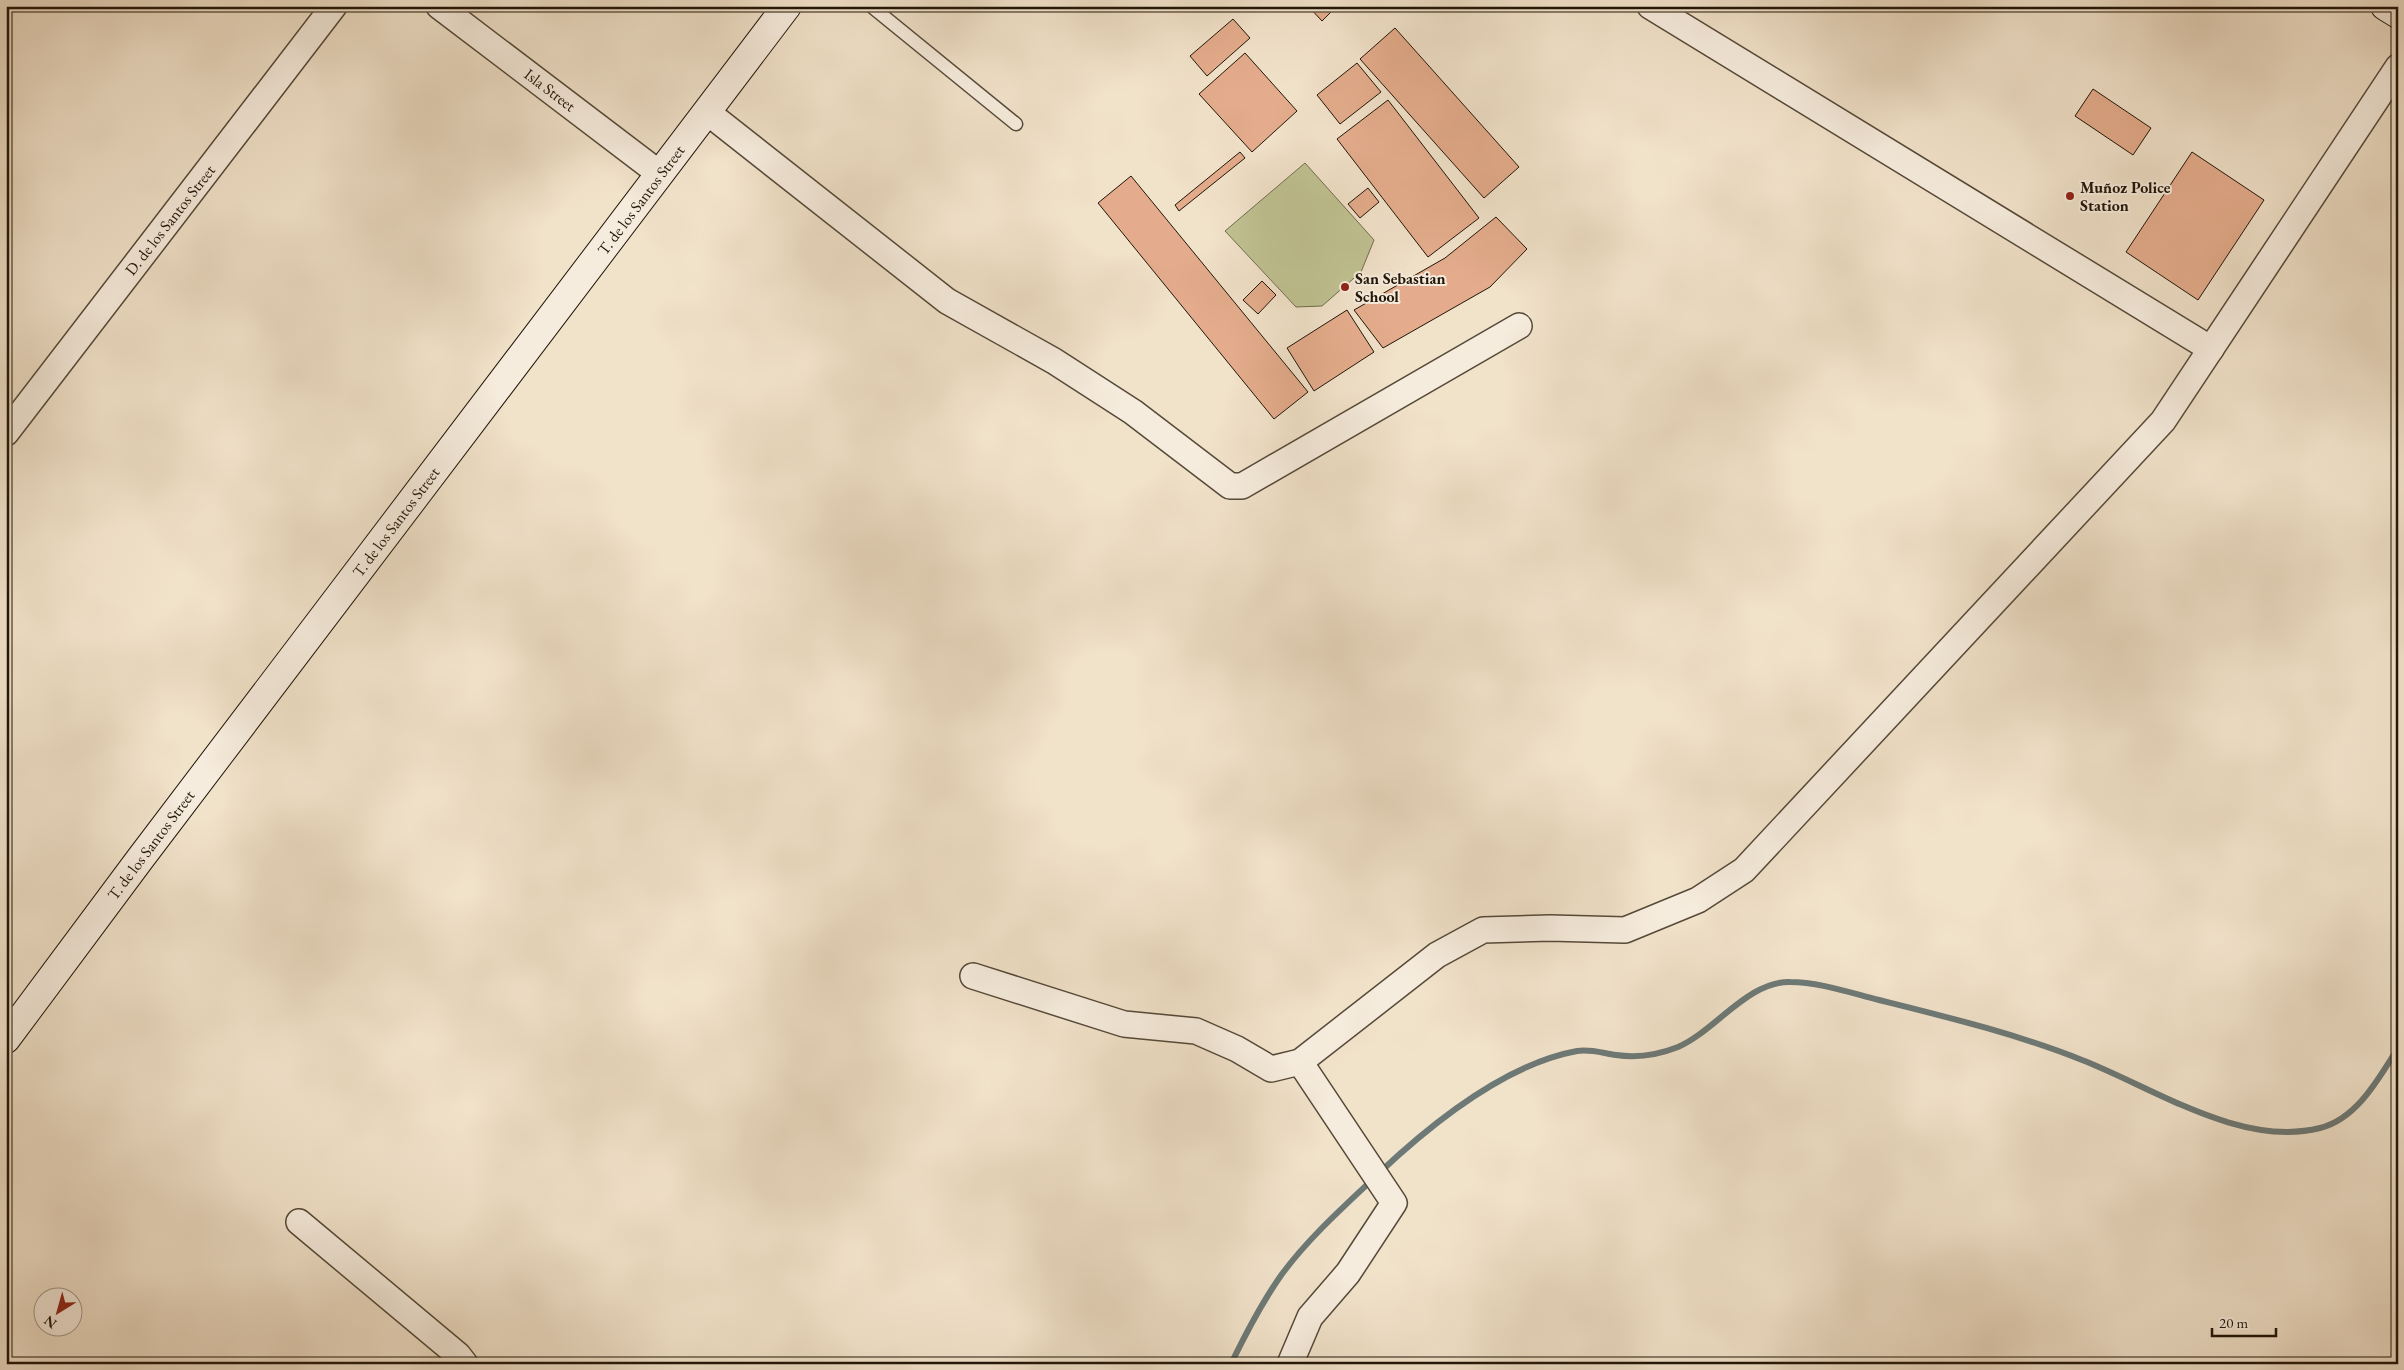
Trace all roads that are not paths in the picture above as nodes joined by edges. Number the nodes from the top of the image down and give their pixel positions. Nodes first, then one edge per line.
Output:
1 (334, 6) edge
2 (439, 6) edge
3 (787, 6) edge
4 (871, 6) edge
5 (1650, 6) edge
6 (2385, 6) edge
7 (2398, 14) edge
8 (2398, 68) edge
9 (707, 112) junction
10 (1016, 124) dead end
11 (660, 174) junction
12 (1519, 326) dead end
13 (2211, 349) junction
14 (6, 433) edge
15 (973, 976) dead end
16 (6, 1039) edge
17 (1300, 1062) junction
18 (299, 1222) dead end
19 (465, 1364) edge
20 (1290, 1364) edge

1 - 14 street, D. de los Santos Street
2 - 11 street, Isla Street
3 - 9 main road, T. de los Santos Street
4 - 10 lane
5 - 13 street
6 - 7 main road
8 - 13 street
9 - 11 main road, T. de los Santos Street
9 - 12 street
11 - 16 main road, T. de los Santos Street
13 - 17 street
15 - 17 street
17 - 20 street
18 - 19 street

